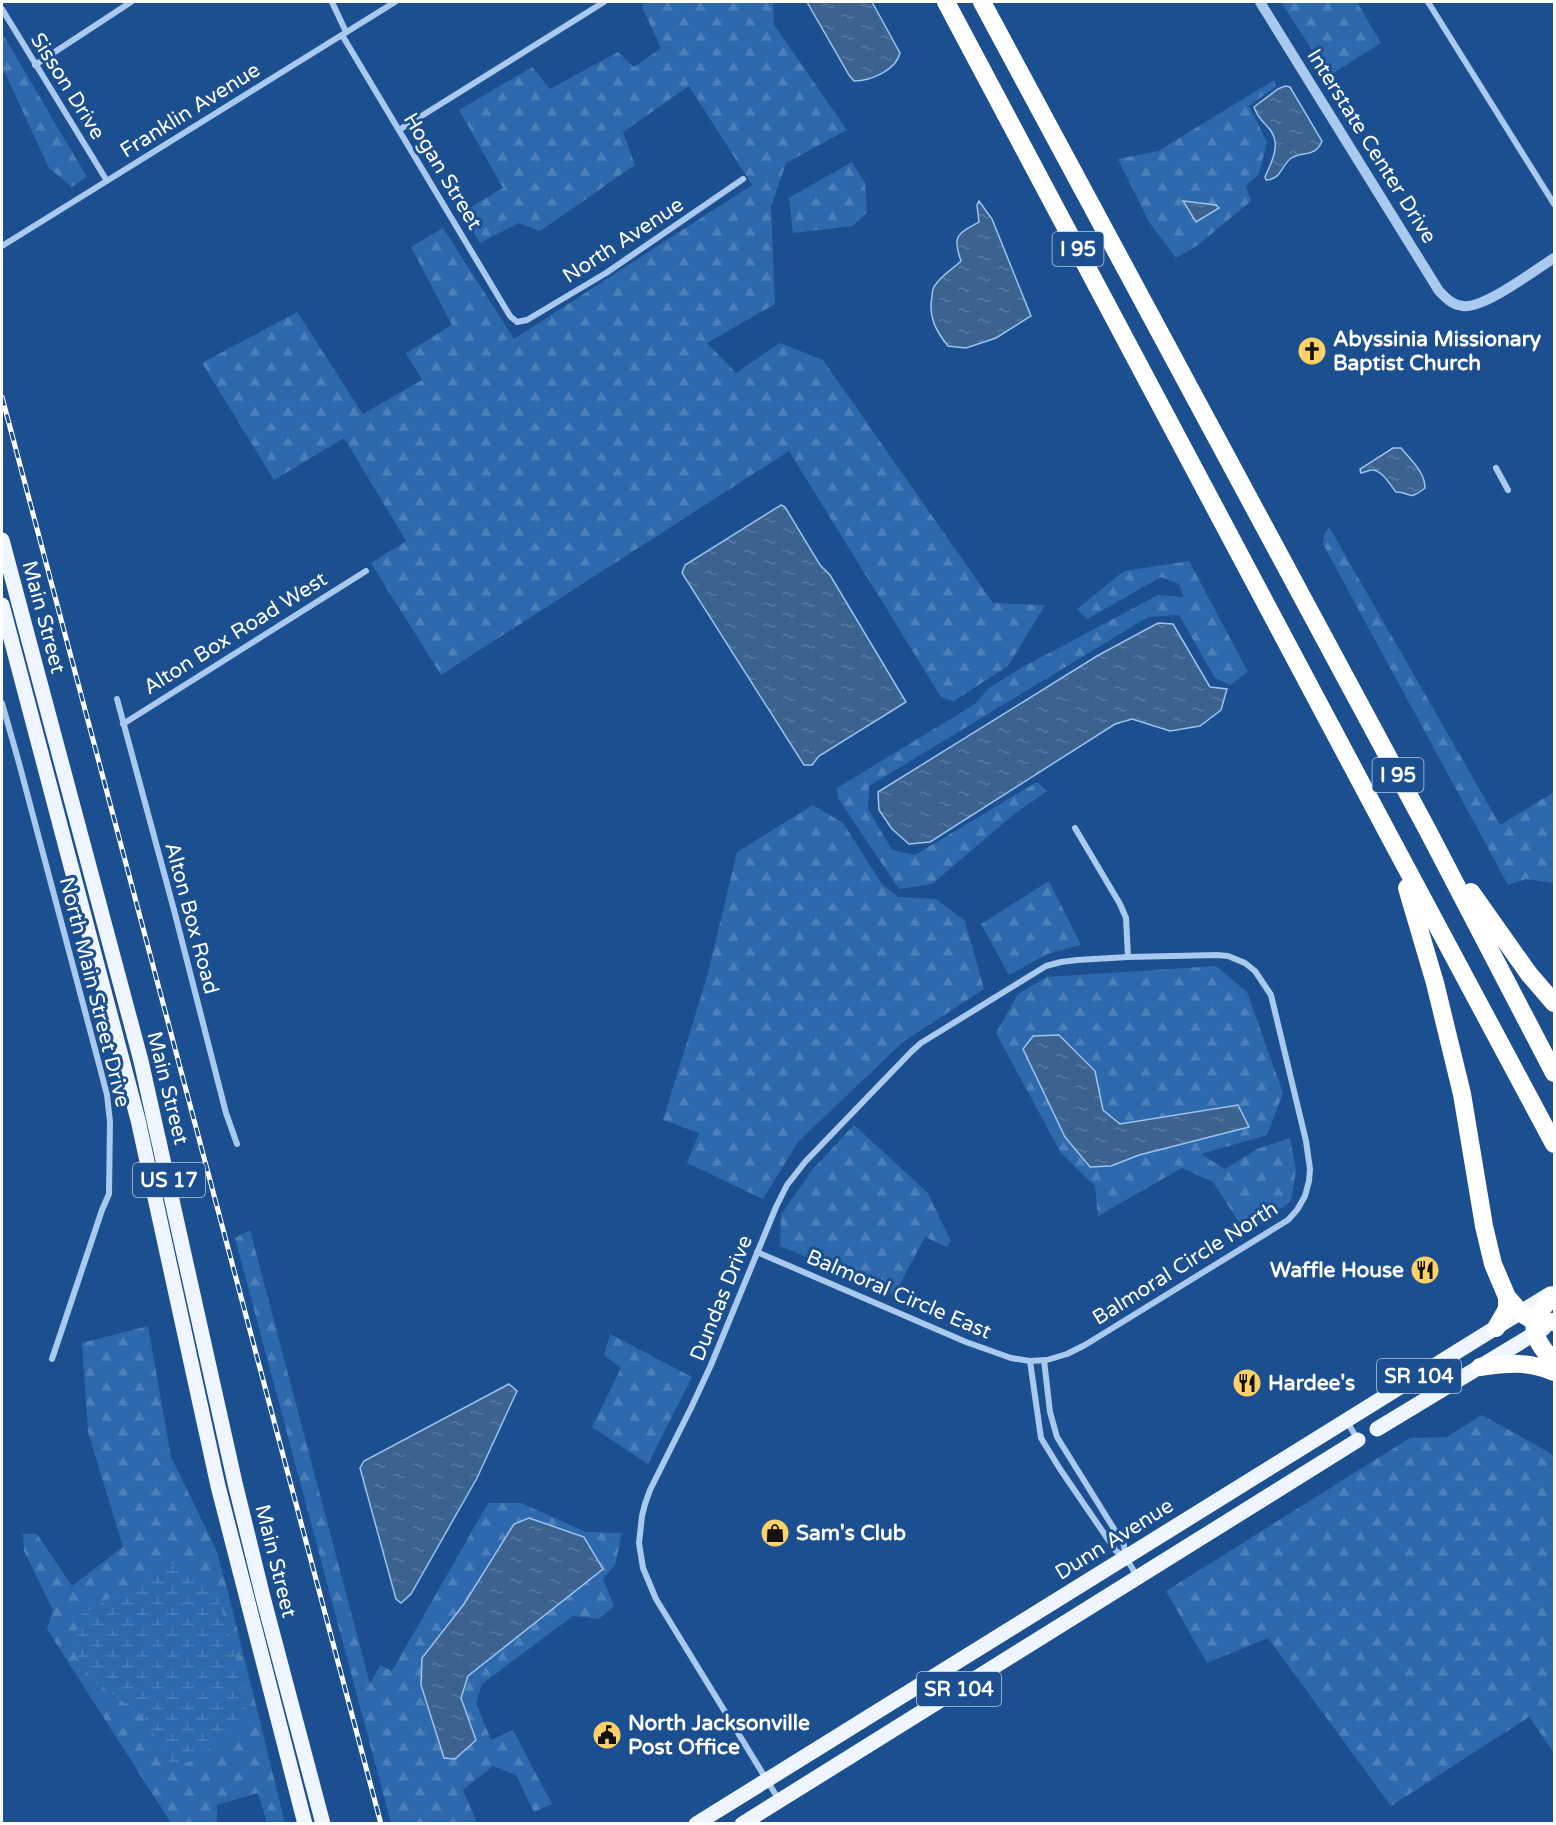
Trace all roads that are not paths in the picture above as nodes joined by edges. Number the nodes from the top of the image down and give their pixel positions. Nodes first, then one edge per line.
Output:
1 (131, 2) edge
2 (332, 2) edge
3 (395, 2) edge
4 (604, 2) edge
5 (946, 2) edge
6 (982, 2) edge
7 (1260, 2) edge
8 (1428, 2) edge
9 (2, 9) edge
10 (344, 34) junction
11 (35, 65) junction
12 (399, 130) junction
13 (743, 179) dead end
14 (107, 181) junction
15 (1554, 204) edge
16 (2, 246) edge
17 (1554, 258) edge
18 (517, 322) joint
19 (1496, 468) dead end
20 (1508, 490) dead end
21 (2, 540) edge
22 (366, 571) dead end
23 (2, 605) edge
24 (117, 699) dead end
25 (2, 703) edge
26 (123, 724) junction
27 (1075, 828) dead end
28 (1428, 831) junction
29 (1393, 843) junction
30 (1128, 957) junction
31 (1554, 1003) edge
32 (1554, 1073) edge
33 (237, 1144) dead end
34 (1554, 1144) edge
35 (1297, 1210) joint
36 (758, 1252) junction
37 (1554, 1293) edge
38 (1507, 1297) junction
39 (1530, 1322) junction
40 (1554, 1322) edge
41 (1496, 1328) junction
42 (52, 1359) dead end
43 (1044, 1360) junction
44 (1030, 1361) junction
45 (1554, 1362) edge
46 (1480, 1367) junction
47 (1554, 1372) edge
48 (1346, 1420) junction
49 (1377, 1429) dead end
50 (1358, 1440) joint
51 (235, 1483) junction
52 (218, 1486) junction
53 (1125, 1556) junction
54 (1138, 1578) junction
55 (767, 1780) junction
56 (779, 1800) junction
57 (305, 1824) edge
58 (323, 1824) edge
59 (696, 1824) edge
60 (742, 1824) edge

1 - 11 street
2 - 10 street, Hogan Street
3 - 10 street, Franklin Avenue
4 - 12 street
5 - 29 highway, I 95
6 - 28 highway, I 95
7 - 17 street, Interstate Center Drive
8 - 15 street
9 - 11 street, Sisson Drive
10 - 12 street, Hogan Street
10 - 14 street, Franklin Avenue
11 - 14 street, Sisson Drive
12 - 18 street, Hogan Street
13 - 18 street, North Avenue
14 - 16 street, Franklin Avenue
19 - 20 street
21 - 51 main road, Main Street / US 17
22 - 26 street, Alton Box Road West
23 - 52 main road, Main Street / US 17
24 - 26 street, Alton Box Road
25 - 42 street, North Main Street Drive
26 - 33 street, Alton Box Road
27 - 30 street
28 - 31 highway
28 - 32 highway, I 95
29 - 34 highway, I 95
29 - 38 highway
30 - 35 street, Dundas Drive
30 - 36 street, Dundas Drive
35 - 43 street, Balmoral Circle North
36 - 44 street, Balmoral Circle East
36 - 55 street, Dundas Drive
37 - 39 highway
38 - 39 highway
38 - 41 highway
39 - 40 highway
39 - 41 main road, Dunn Avenue / SR 104
39 - 45 highway
39 - 46 main road, SR 104
41 - 48 main road, Dunn Avenue / SR 104
43 - 44 street, Balmoral Circle East
43 - 53 street
44 - 53 street
46 - 47 highway
46 - 49 main road, SR 104
48 - 50 street
48 - 53 main road, Dunn Avenue / SR 104
50 - 54 main road, SR 104
51 - 52 street
51 - 58 main road, Main Street / US 17
52 - 57 main road, Main Street / US 17
53 - 54 street
53 - 55 main road, Dunn Avenue / SR 104
54 - 56 main road, SR 104
55 - 56 street, Dundas Drive
55 - 59 main road, Dunn Avenue / SR 104
56 - 60 main road, SR 104

